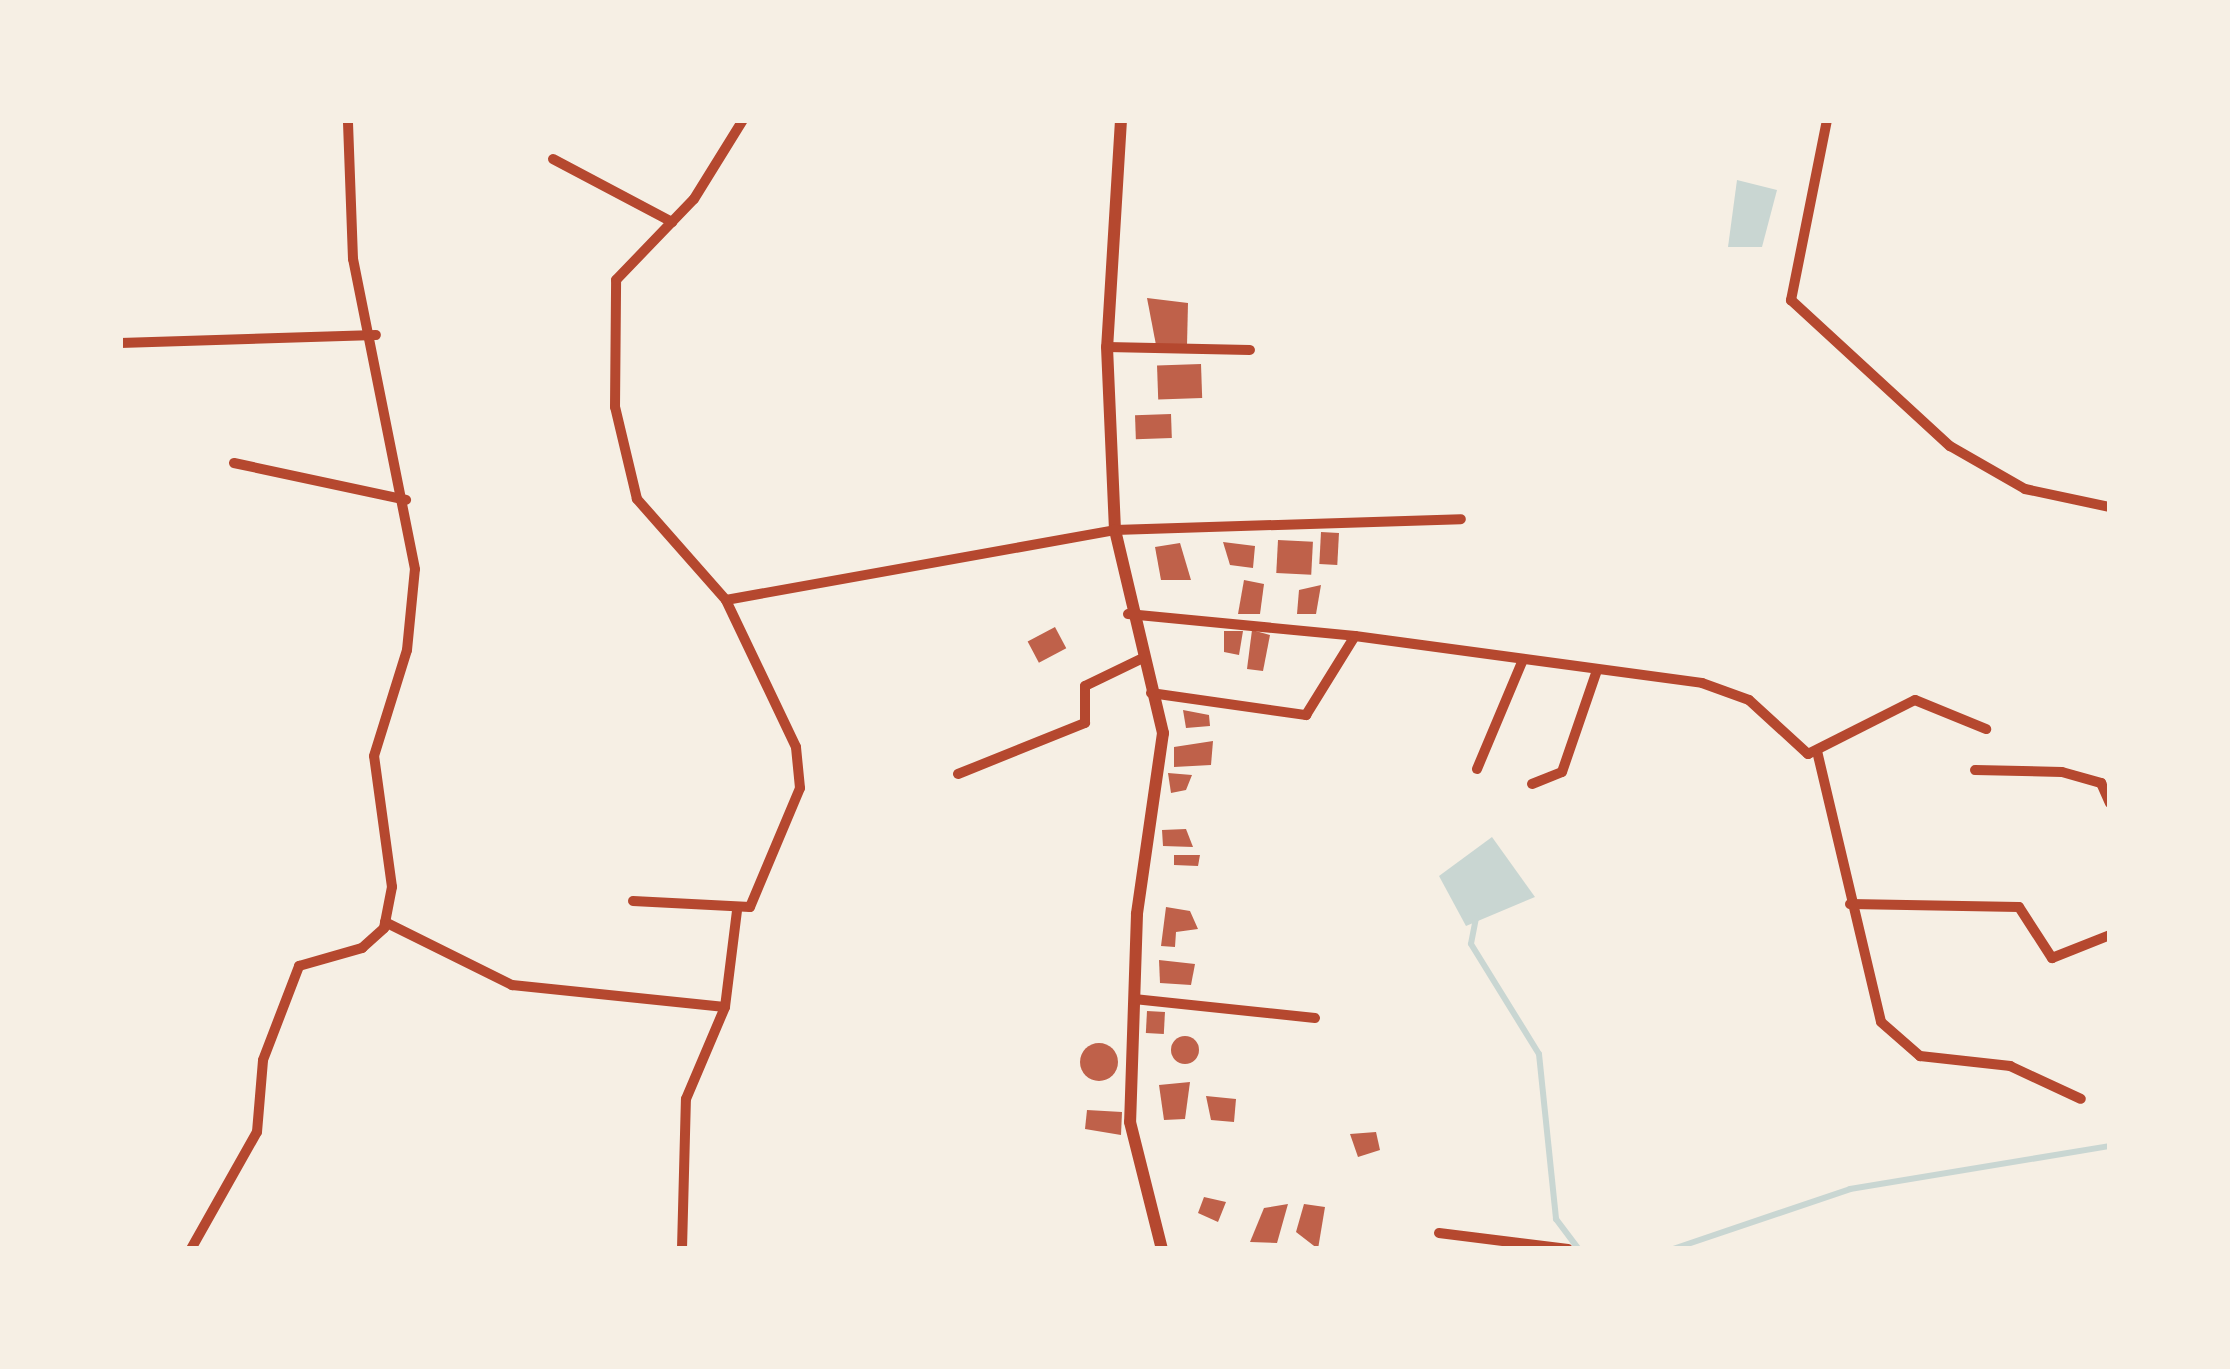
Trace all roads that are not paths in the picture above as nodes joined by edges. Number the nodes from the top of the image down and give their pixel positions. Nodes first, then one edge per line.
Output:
1 (348, 120) edge
2 (743, 120) edge
3 (1121, 120) edge
4 (1827, 120) edge
5 (553, 159) dead end
6 (672, 221) junction
7 (376, 335) junction
8 (120, 344) edge
9 (1106, 347) junction
10 (1250, 350) dead end
11 (234, 464) dead end
12 (406, 500) junction
13 (2110, 507) edge
14 (1461, 520) dead end
15 (1114, 530) junction
16 (726, 600) junction
17 (1128, 614) junction
18 (1355, 636) junction
19 (1141, 659) junction
20 (1522, 662) junction
21 (1596, 673) junction
22 (1151, 693) junction
23 (1986, 729) dead end
24 (1817, 751) junction
25 (1478, 769) dead end
26 (1975, 770) dead end
27 (958, 774) dead end
28 (1532, 784) dead end
29 (2110, 803) edge
30 (633, 901) dead end
31 (1850, 904) junction
32 (737, 911) junction
33 (385, 922) junction
34 (2110, 935) edge
35 (1134, 999) junction
36 (725, 1007) junction
37 (1315, 1018) dead end
38 (2081, 1099) dead end
39 (1439, 1233) dead end
40 (191, 1249) edge
41 (682, 1249) edge
42 (1162, 1249) edge
43 (1568, 1249) edge

1 - 7 street
2 - 6 street
3 - 9 street
4 - 13 street
5 - 6 street
6 - 16 street
7 - 8 street
7 - 12 street
9 - 10 street
9 - 15 street
11 - 12 street
12 - 33 street
14 - 15 street
15 - 16 street
15 - 17 street
16 - 32 street
17 - 18 street
17 - 19 street
18 - 20 street
18 - 22 street
19 - 22 street
19 - 27 street
20 - 21 street
20 - 25 street
21 - 24 street
21 - 28 street
22 - 35 street
23 - 24 street
24 - 31 street
26 - 29 street
30 - 32 street
31 - 34 street
31 - 38 street
32 - 36 street
33 - 36 street
33 - 40 street
35 - 37 street
35 - 42 street
36 - 41 street
39 - 43 street

